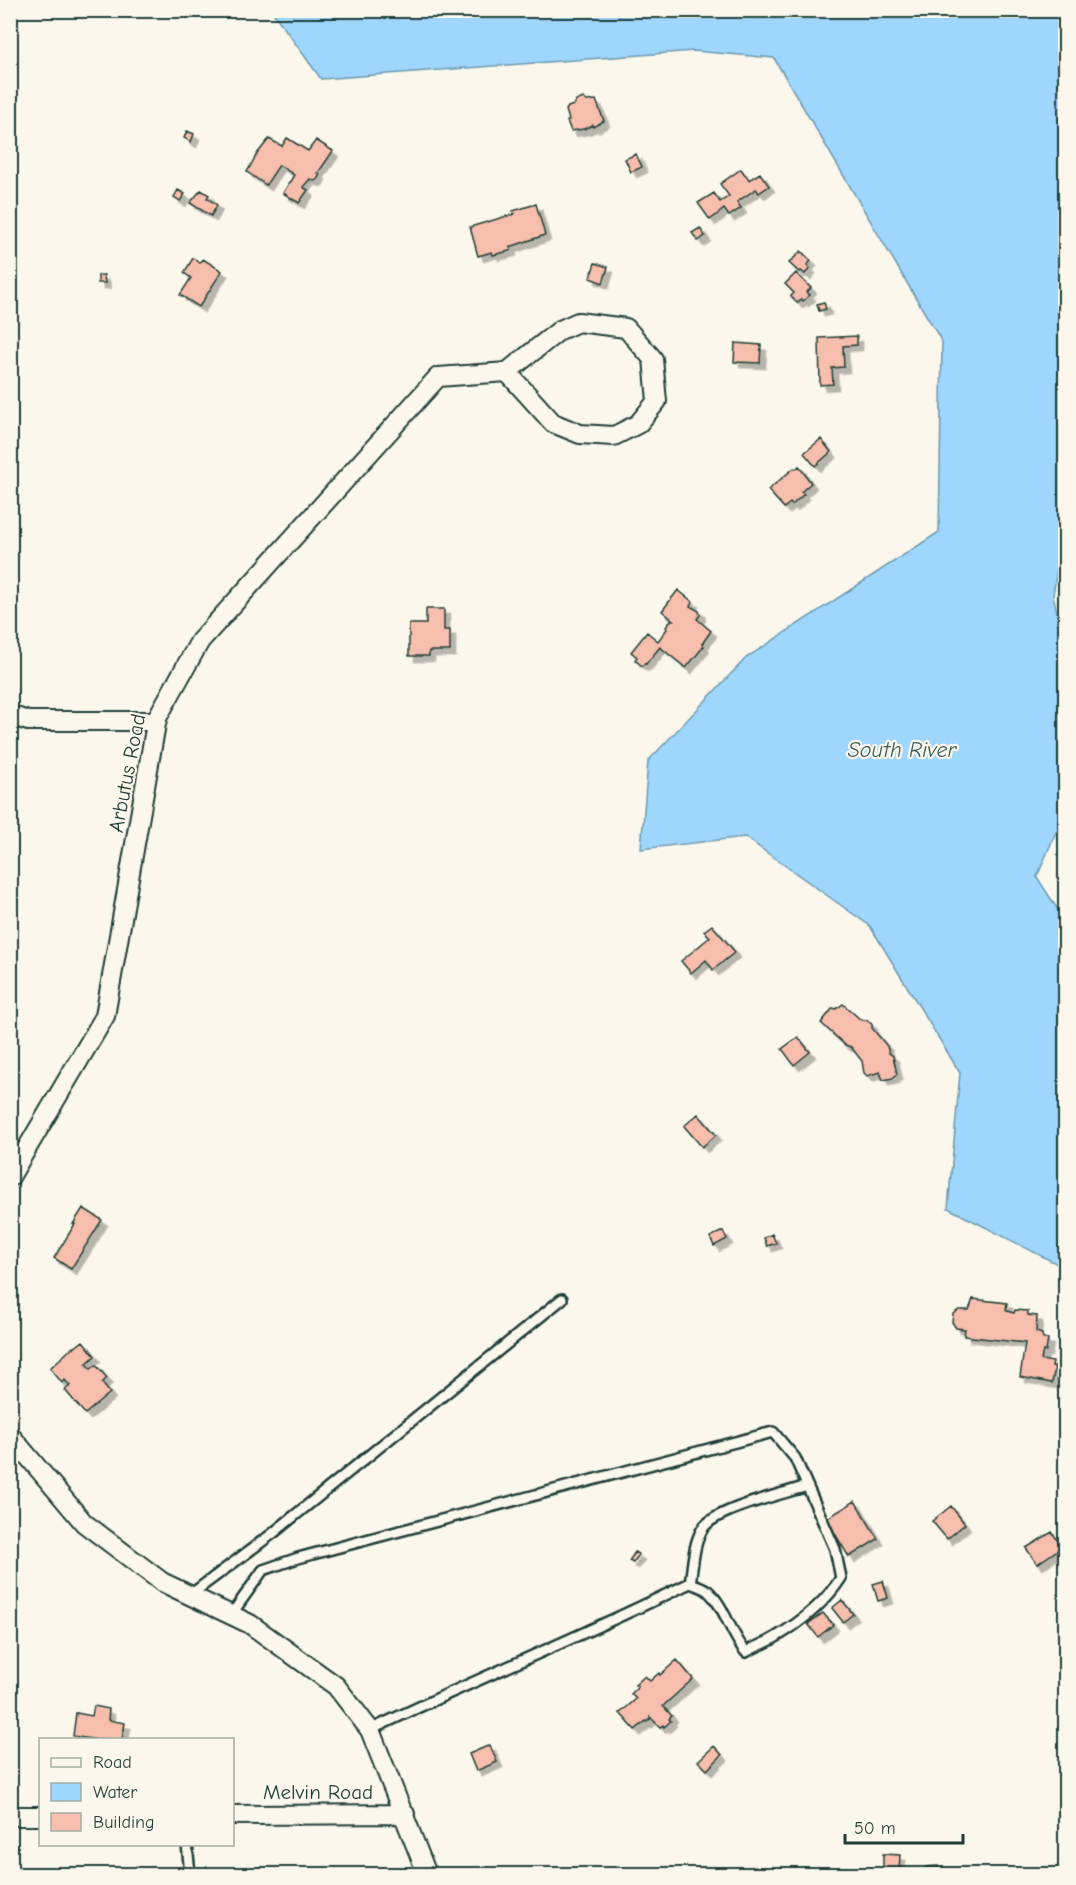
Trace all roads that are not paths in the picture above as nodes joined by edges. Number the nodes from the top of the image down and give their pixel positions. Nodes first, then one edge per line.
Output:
1 (507, 372) junction
2 (10, 715) edge
3 (157, 721) junction
4 (10, 1177) edge
5 (562, 1299) dead end
6 (10, 1435) edge
7 (807, 1486) junction
8 (690, 1583) junction
9 (190, 1595) junction
10 (231, 1615) junction
11 (370, 1730) junction
12 (405, 1814) junction
13 (234, 1815) edge
14 (10, 1816) edge
15 (39, 1816) edge
16 (187, 1846) edge
17 (190, 1875) edge
18 (427, 1875) edge

1 - 1 street
1 - 3 street, Arbutus Road
2 - 3 street
3 - 4 street, Arbutus Road
5 - 9 lane
6 - 9 street
7 - 8 lane
7 - 8 lane
7 - 10 lane
8 - 11 lane
9 - 10 street
10 - 11 street
11 - 12 street
12 - 13 street, Melvin Road
12 - 18 street
14 - 15 street
16 - 17 lane

